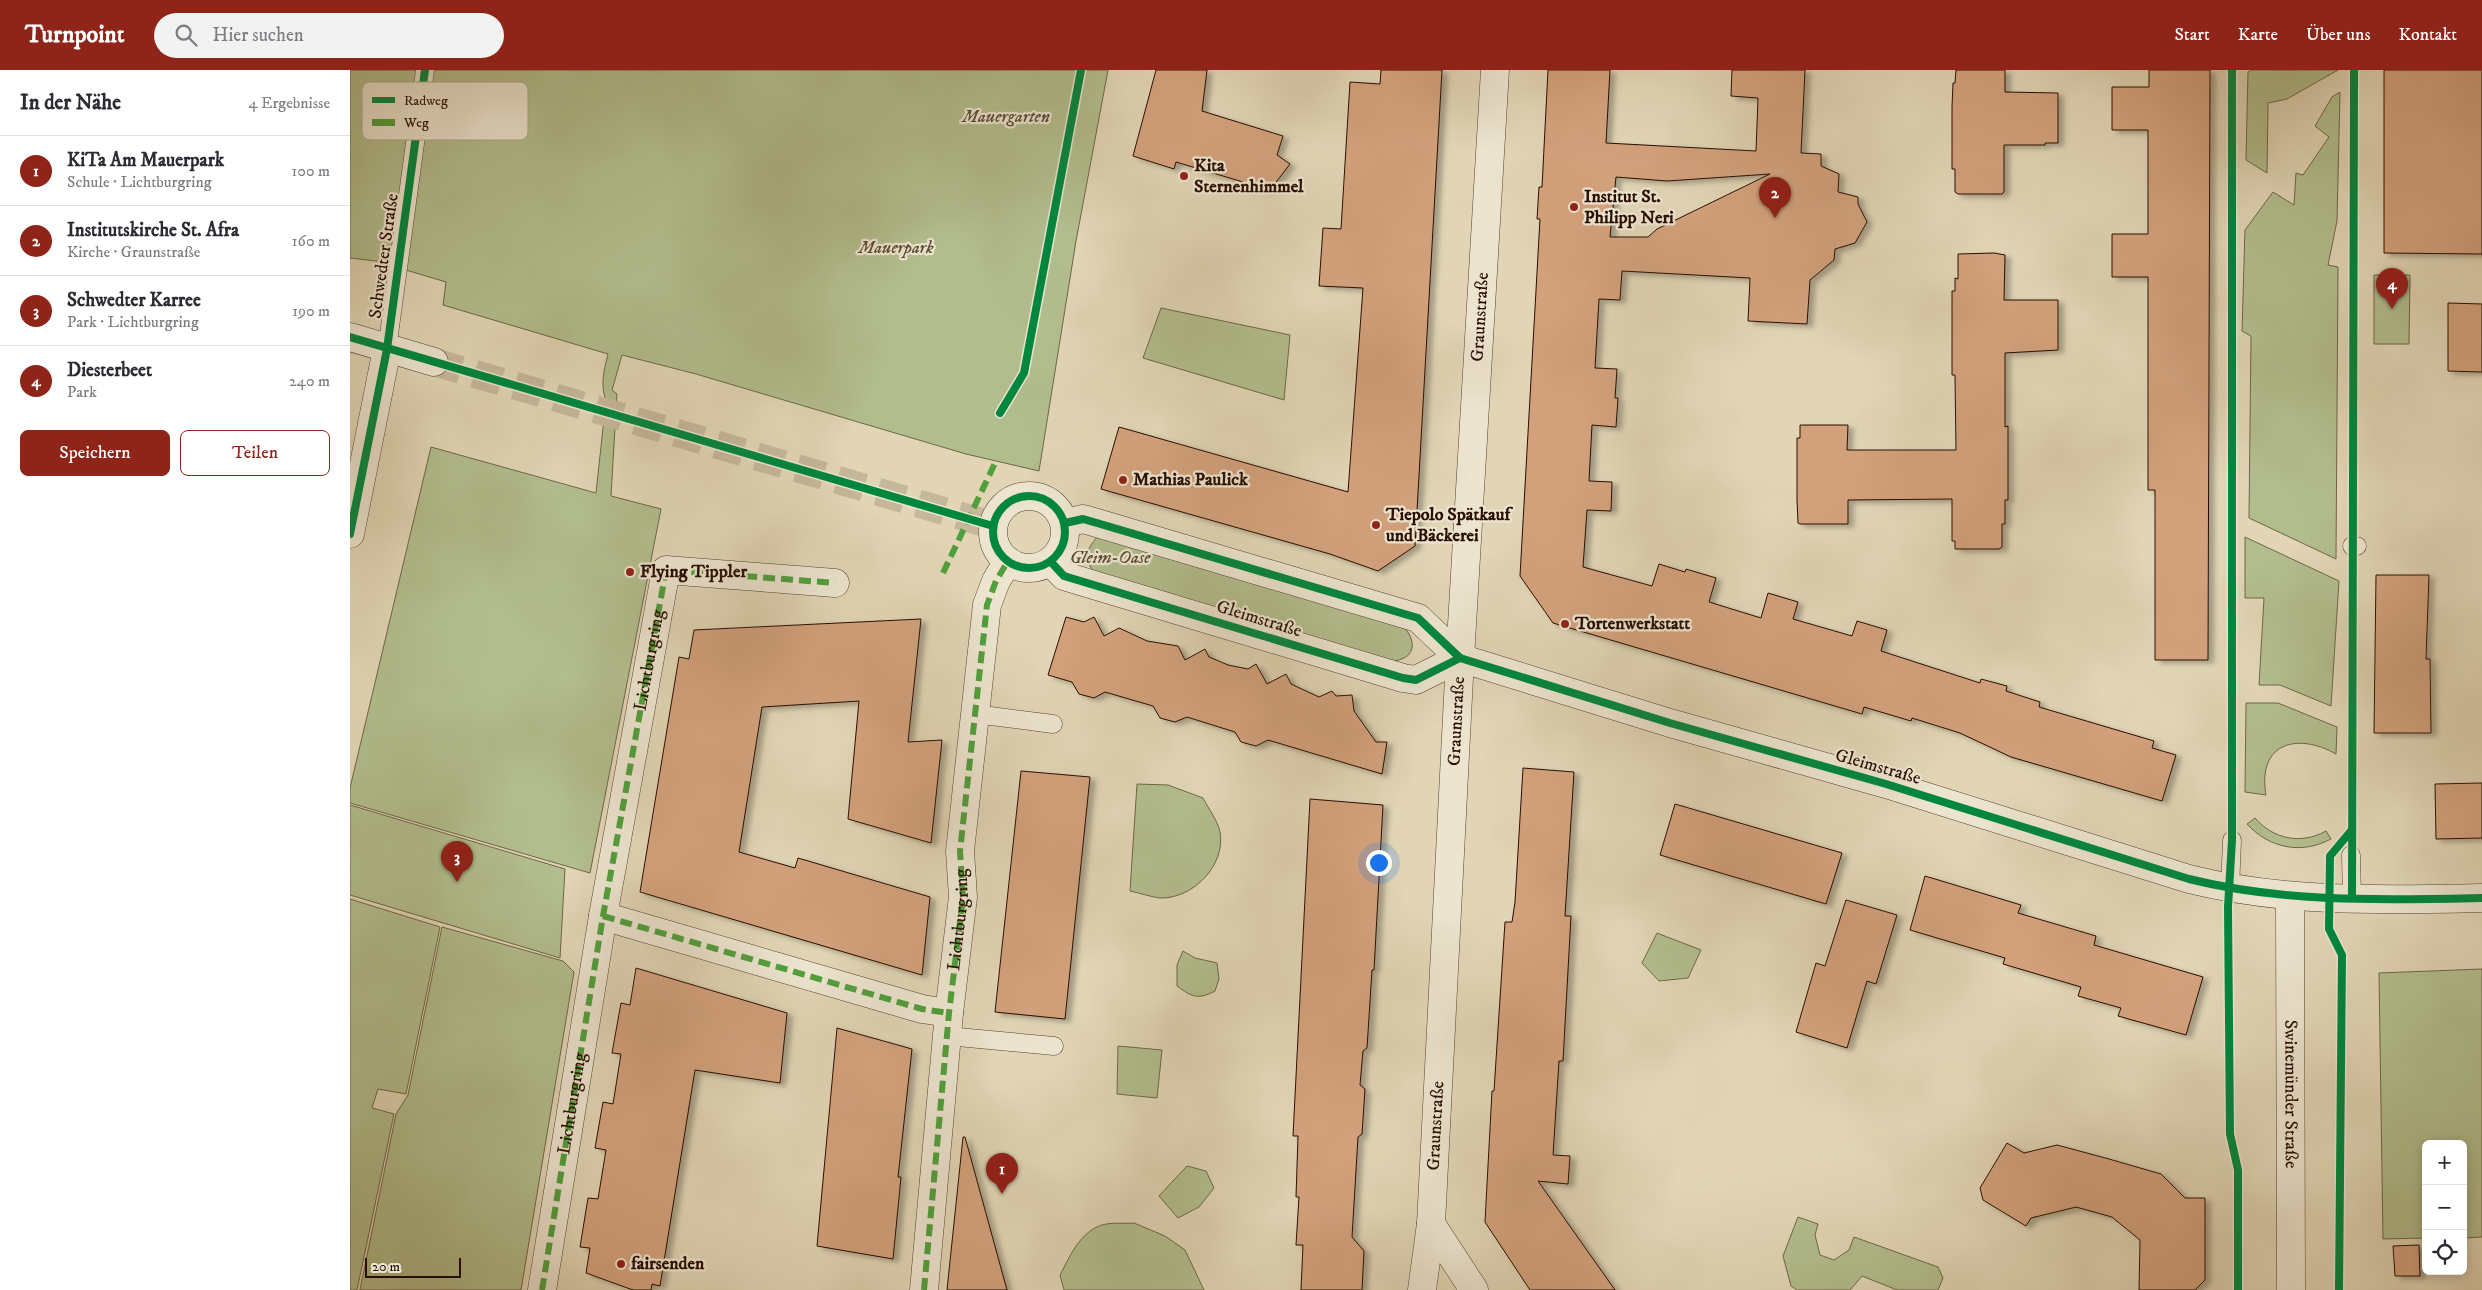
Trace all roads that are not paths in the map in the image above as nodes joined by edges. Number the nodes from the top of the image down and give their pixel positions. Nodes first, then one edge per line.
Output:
1 (1494, 70) edge
2 (415, 140) edge
3 (350, 337) edge
4 (387, 348) junction
5 (434, 362) tunnel mouth
6 (1065, 523) junction
7 (350, 534) edge
8 (1008, 562) junction
9 (1051, 562) junction
10 (834, 583) dead end
11 (1460, 658) junction
12 (975, 714) junction
13 (1053, 724) dead end
14 (2232, 840) dead end
15 (2351, 855) dead end
16 (2230, 889) junction
17 (2290, 896) junction
18 (2352, 898) junction
19 (2482, 898) edge
20 (603, 916) junction
21 (948, 1025) junction
22 (1054, 1046) dead end
23 (1431, 1224) junction
24 (542, 1290) edge
25 (924, 1290) edge
26 (1422, 1290) edge
27 (1474, 1290) edge
28 (2291, 1290) edge

1 - 11 street, Graunstraße
2 - 4 lane, Schwedter Straße
3 - 4 street
4 - 5 street
4 - 7 street, Schwedter Straße
6 - 8 street
6 - 9 street
6 - 11 street, Gleimstraße
8 - 9 street
8 - 12 street, Lichtburgring
9 - 11 street, Gleimstraße
10 - 20 street, Lichtburgring
11 - 16 street, Gleimstraße
11 - 23 street, Graunstraße
12 - 13 lane
12 - 21 street, Lichtburgring
14 - 16 lane
15 - 18 lane
16 - 17 street, Gleimstraße
17 - 18 street, Gleimstraße
17 - 28 street, Swinemünder Straße
18 - 19 street, Gleimstraße
20 - 21 street
20 - 24 street, Lichtburgring
21 - 22 lane
21 - 25 street, Lichtburgring
23 - 26 street, Graunstraße
23 - 27 street

